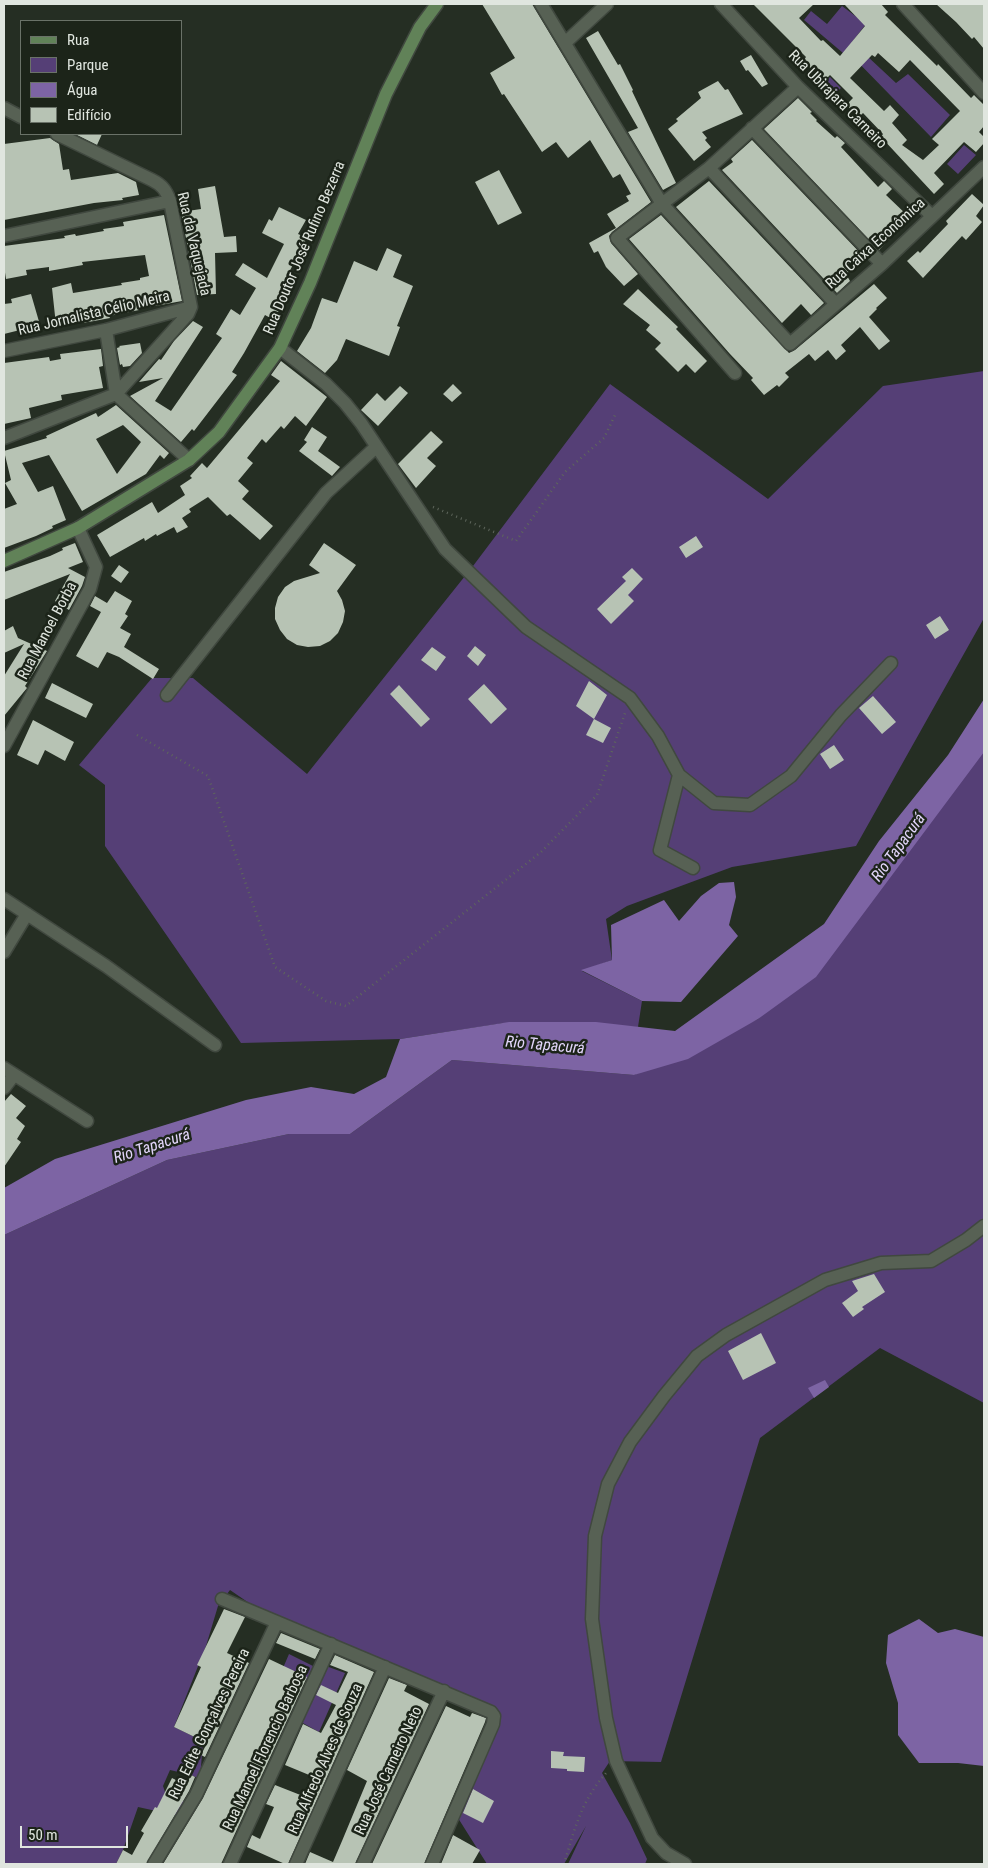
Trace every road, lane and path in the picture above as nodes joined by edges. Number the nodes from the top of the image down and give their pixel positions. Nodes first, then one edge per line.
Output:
1 (437, 4) edge
2 (541, 4) edge
3 (607, 4) edge
4 (721, 4) edge
5 (903, 4) edge
6 (566, 42) junction
7 (798, 87) junction
8 (984, 93) edge
9 (4, 108) edge
10 (20, 116) edge
11 (4, 118) edge
12 (752, 128) junction
13 (59, 135) edge
14 (984, 167) edge
15 (709, 168) junction
16 (170, 201) junction
17 (662, 204) junction
18 (932, 216) junction
19 (4, 236) edge
20 (882, 264) junction
21 (835, 303) junction
22 (191, 307) junction
23 (106, 330) junction
24 (280, 348) junction
25 (4, 351) edge
26 (735, 374) dead end
27 (116, 394) junction
28 (615, 415) dead end
29 (4, 438) edge
30 (376, 447) junction
31 (189, 460) junction
32 (412, 498) junction
33 (78, 528) junction
34 (4, 560) edge
35 (890, 662) dead end
36 (167, 695) dead end
37 (630, 698) junction
38 (137, 735) dead end
39 (4, 746) edge
40 (679, 775) junction
41 (693, 868) dead end
42 (4, 899) edge
43 (27, 914) junction
44 (4, 952) edge
45 (215, 1045) dead end
46 (9, 1071) edge
47 (4, 1088) edge
48 (88, 1120) dead end
49 (984, 1226) edge
50 (222, 1599) dead end
51 (277, 1622) junction
52 (332, 1644) junction
53 (385, 1667) junction
54 (444, 1691) junction
55 (616, 1761) junction
56 (154, 1864) edge
57 (230, 1864) edge
58 (296, 1864) edge
59 (364, 1864) edge
60 (432, 1864) edge
61 (564, 1864) edge
62 (685, 1864) edge

1 - 24 main road, Rua Doutor José Rufino Bezerra
2 - 6 street
3 - 6 street
4 - 7 street, Rua Ubirajara Carneiro
5 - 8 street
6 - 17 street
7 - 12 street
7 - 18 street, Rua Ubirajara Carneiro
9 - 10 street
10 - 11 street
12 - 15 street
12 - 20 street
13 - 16 street, Rua da Vaquejada
14 - 18 street, Rua Caixa Econômica
15 - 17 street
15 - 21 street
16 - 19 street
16 - 22 street, Rua da Vaquejada
17 - 21 street, Rua Caixa Econômica
17 - 26 street
18 - 20 street, Rua Caixa Econômica
20 - 21 street, Rua Caixa Econômica
22 - 23 street, Rua Jornalista Célio Meira
22 - 27 street
23 - 25 street, Rua Jornalista Célio Meira
23 - 27 street
24 - 30 street
24 - 31 main road, Rua Doutor José Rufino Bezerra
27 - 29 street
27 - 31 street
28 - 32 path
30 - 32 street
30 - 36 street
31 - 33 main road, Rua Doutor José Rufino Bezerra
32 - 37 street
33 - 34 main road, Rua Doutor José Rufino Bezerra
33 - 39 street, Rua Manoel Borba
35 - 40 street
37 - 38 path
37 - 40 street
40 - 41 street
42 - 43 street
43 - 44 street
43 - 45 street
46 - 47 street
46 - 48 street
49 - 55 street
50 - 51 street
51 - 52 street
51 - 56 street, Rua Edite Gonçalves Pereira
52 - 53 street
52 - 57 street, Rua Manoel Florencio Barbosa
53 - 54 street
53 - 58 street, Rua Alfredo Alves de Souza
54 - 59 street, Rua José Carneiro Neto
54 - 60 street
55 - 61 path
55 - 62 street

